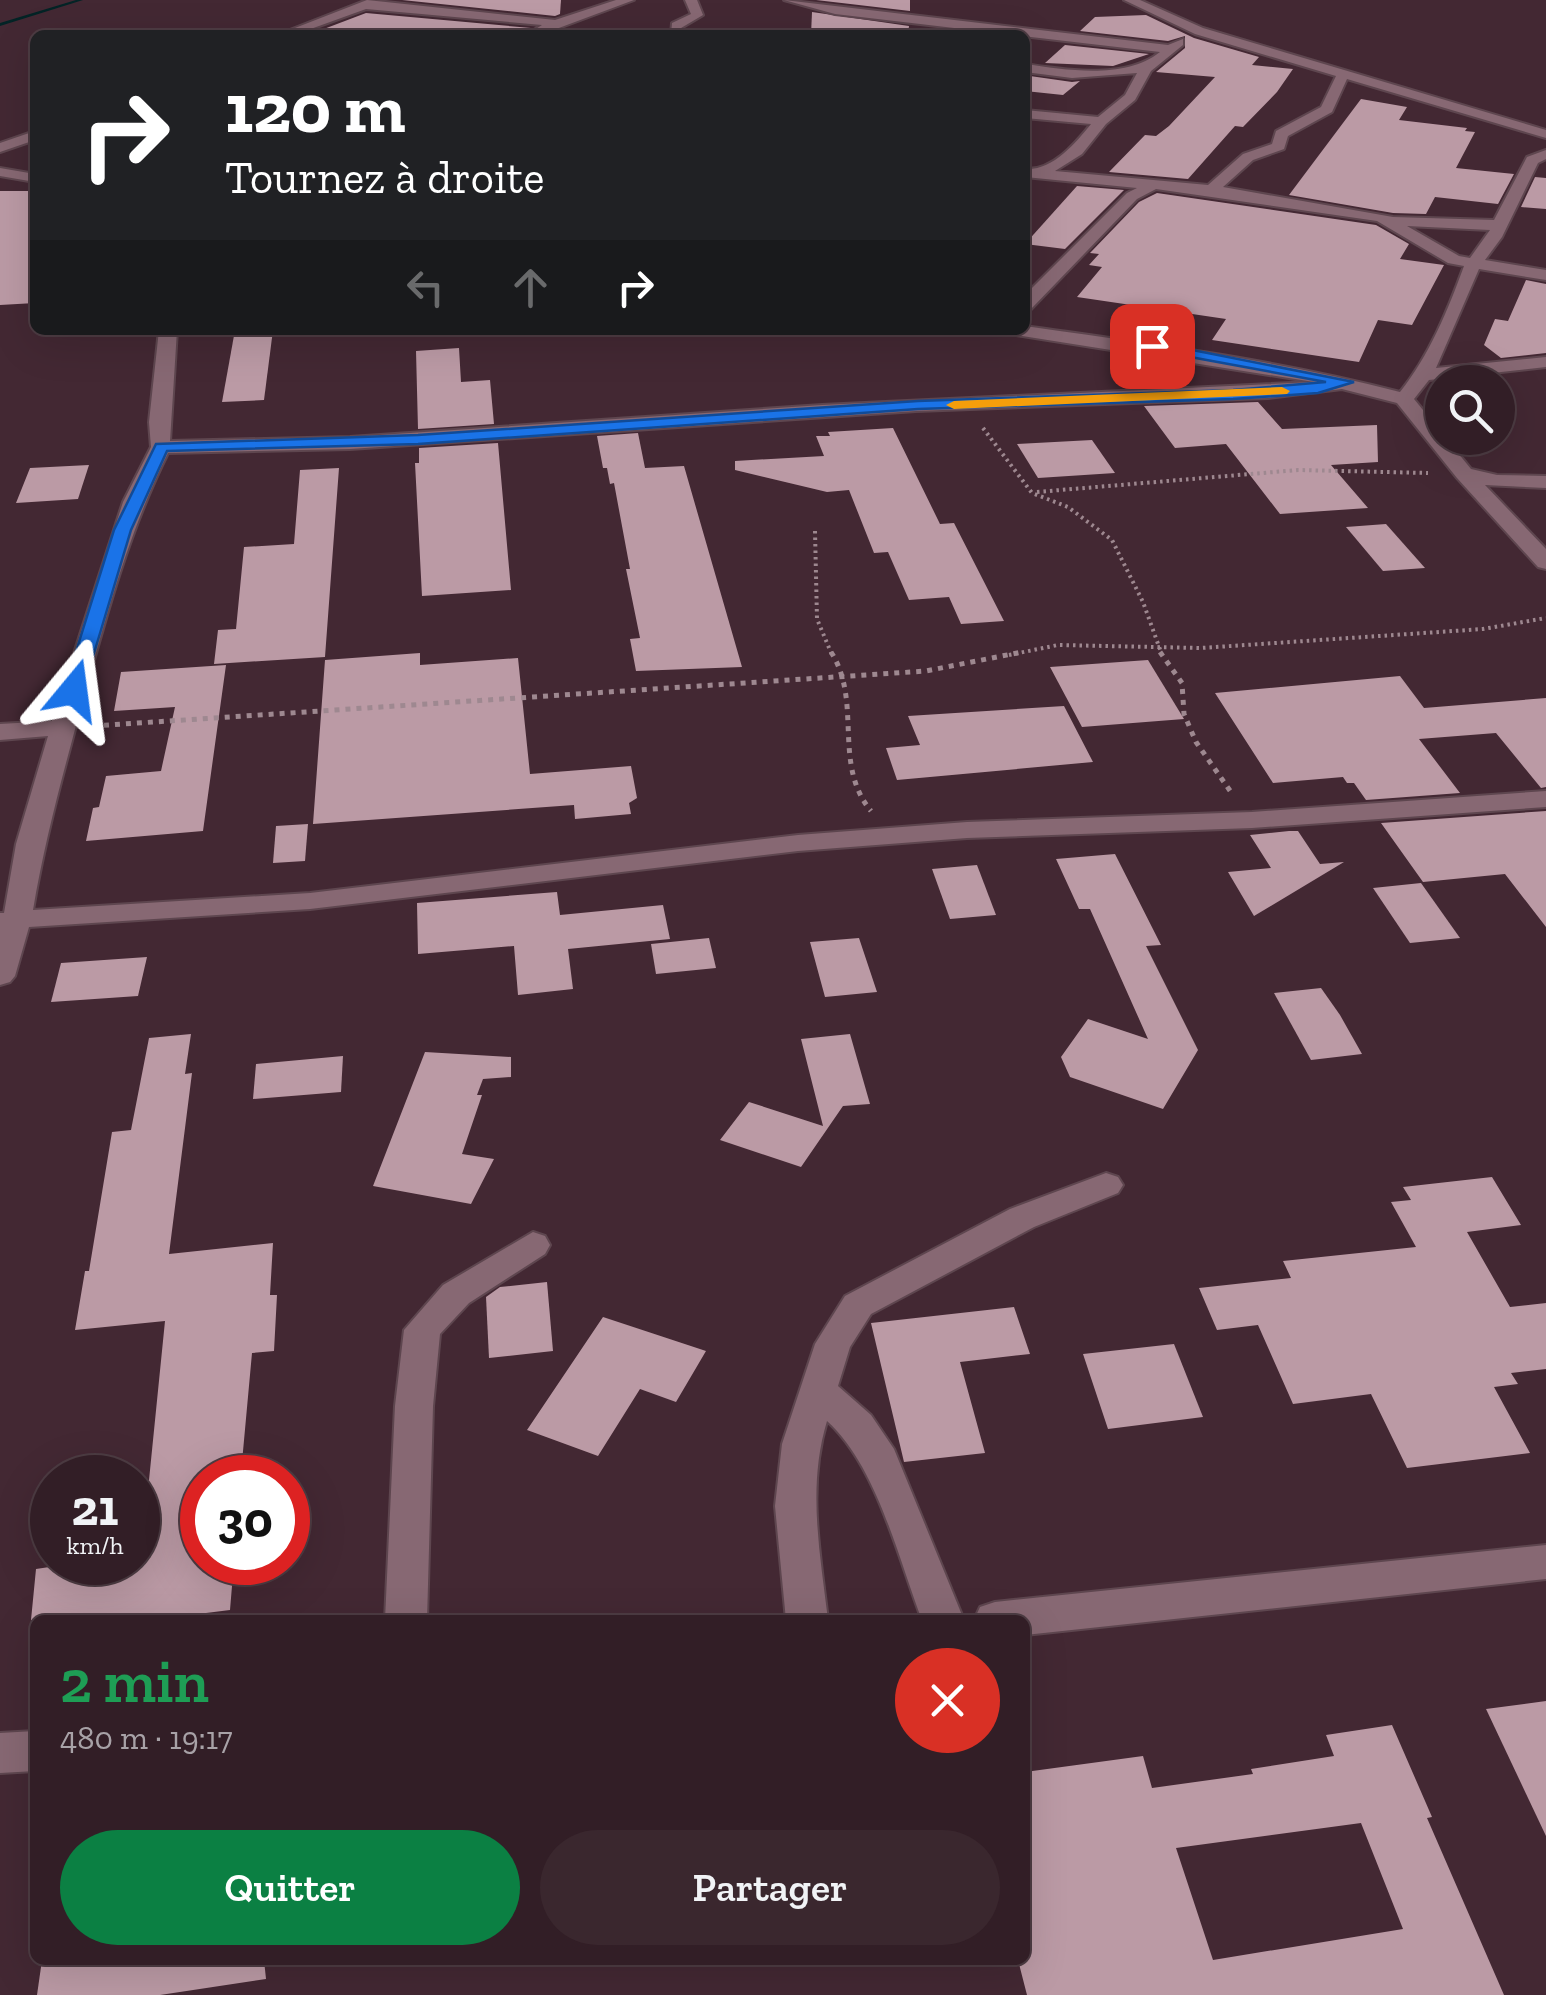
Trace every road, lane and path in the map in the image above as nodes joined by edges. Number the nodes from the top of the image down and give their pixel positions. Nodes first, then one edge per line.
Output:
1 (628, 0) edge
2 (691, 0) edge
3 (790, 0) edge
4 (1130, 0) edge
5 (372, 3) edge
6 (554, 23) junction
7 (296, 30) edge
8 (541, 30) edge
9 (675, 30) edge
10 (1199, 31) junction
11 (1105, 42) junction
12 (1168, 49) junction
13 (1030, 69) edge
14 (1146, 69) junction
15 (1343, 74) junction
16 (1030, 114) edge
17 (1030, 115) edge
18 (1101, 121) junction
19 (1546, 134) edge
20 (30, 137) edge
21 (1069, 141) junction
22 (0, 148) edge
23 (1546, 154) edge
24 (0, 172) edge
25 (1032, 174) edge
26 (30, 177) edge
27 (1153, 185) junction
28 (1212, 190) junction
29 (1382, 217) junction
30 (1500, 225) junction
31 (1472, 266) junction
32 (1546, 275) edge
33 (1030, 300) edge
34 (1030, 332) edge
35 (168, 335) edge
36 (1546, 362) edge
37 (1424, 375) junction
38 (1346, 382) junction
39 (1404, 399) junction
40 (970, 405) junction
41 (161, 447) junction
42 (1464, 474) junction
43 (1546, 482) edge
44 (1032, 492) junction
45 (815, 531) dead end
46 (1546, 562) edge
47 (1546, 618) edge
48 (1156, 646) junction
49 (844, 676) junction
50 (62, 728) junction
51 (0, 732) edge
52 (1546, 799) edge
53 (1252, 820) junction
54 (898, 835) junction
55 (8, 921) edge
56 (0, 976) edge
57 (1106, 1185) dead end
58 (534, 1245) dead end
59 (816, 1390) junction
60 (1546, 1562) edge
61 (406, 1615) edge
62 (806, 1615) edge
63 (942, 1615) edge
64 (1030, 1616) edge
65 (30, 1750) edge
66 (0, 1753) edge

1 - 6 street
2 - 9 street
3 - 11 street
4 - 10 street
5 - 6 street
5 - 7 street
6 - 8 street
10 - 12 street
10 - 15 street
11 - 12 street
11 - 14 street
12 - 14 street
13 - 14 street
14 - 18 street
15 - 19 street
15 - 28 street
16 - 18 street
17 - 21 street
18 - 21 street
20 - 22 street
21 - 25 street
23 - 30 street
24 - 26 street
25 - 27 street
27 - 28 street
27 - 33 street
28 - 29 street
29 - 30 street
29 - 31 street
30 - 31 street
31 - 32 street
31 - 37 street
34 - 38 street
35 - 41 street
36 - 37 street
37 - 39 street
38 - 39 street
38 - 40 street
39 - 42 street
40 - 41 street
40 - 44 path
41 - 50 street
42 - 43 street
42 - 44 path
42 - 46 street
44 - 48 path
45 - 49 path
47 - 48 path
48 - 49 path
48 - 53 path
49 - 50 path
49 - 54 path
50 - 51 street
50 - 55 street
52 - 53 street
53 - 54 street
54 - 55 street
55 - 56 street
57 - 59 street
58 - 61 street
59 - 62 street
59 - 63 street
60 - 64 street
65 - 66 street

